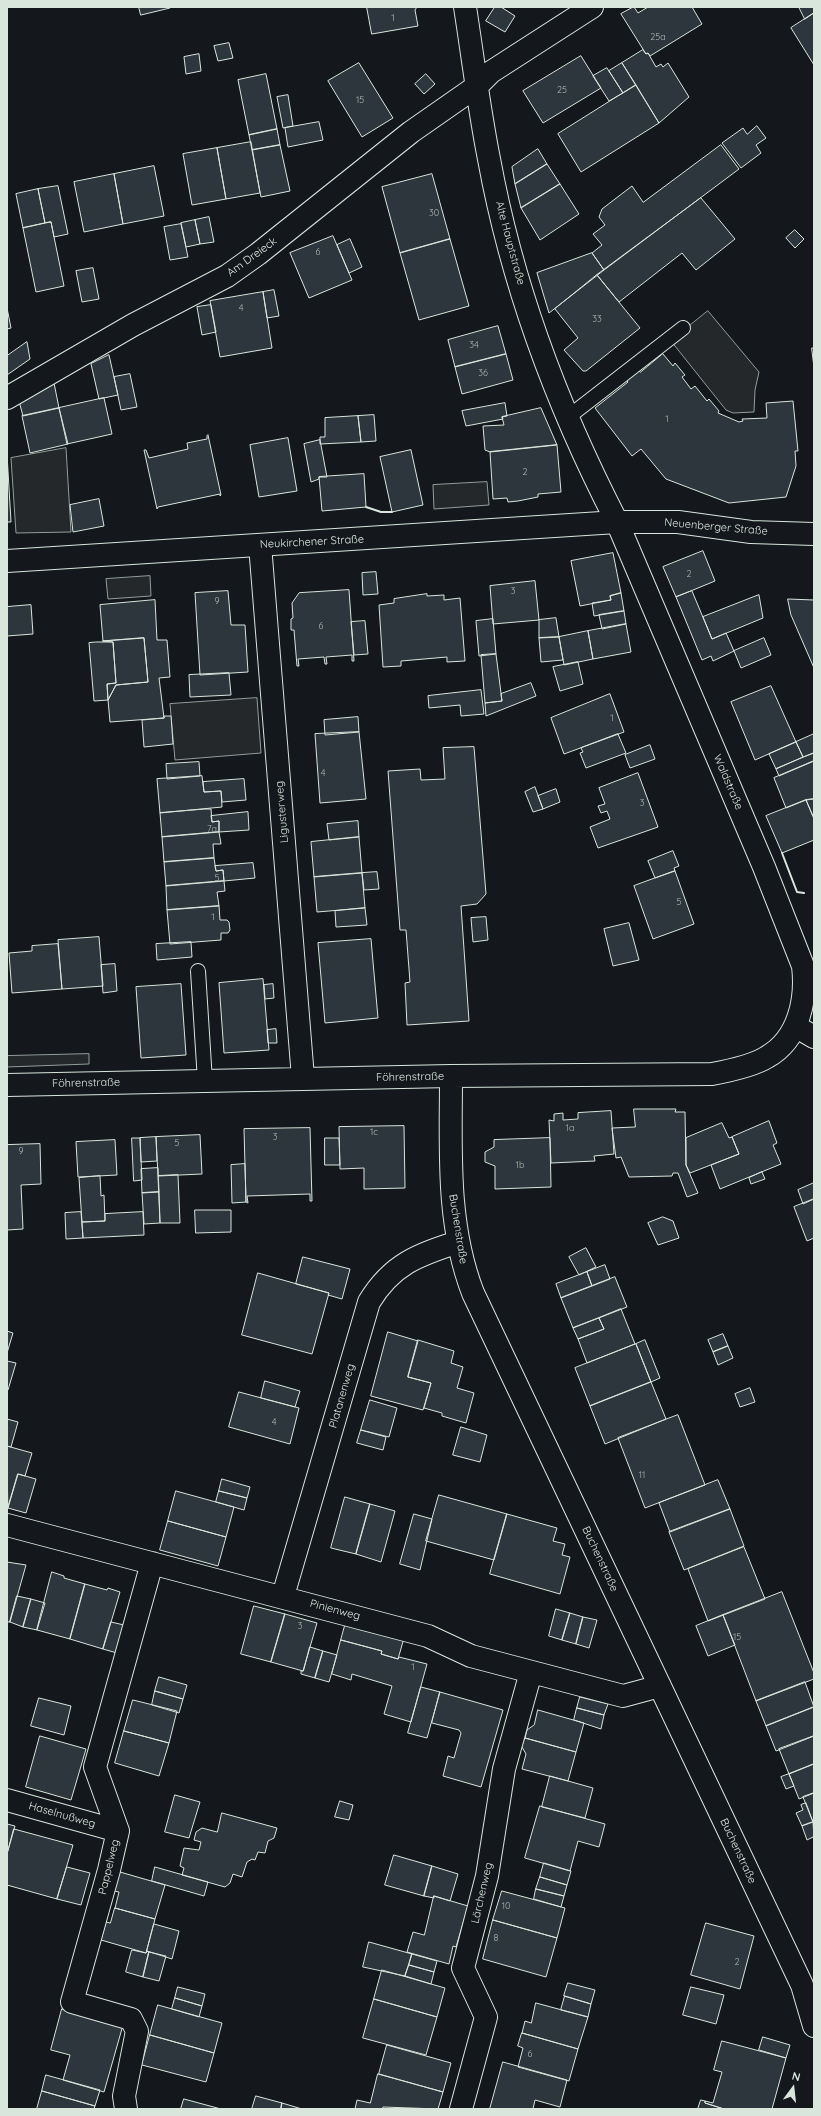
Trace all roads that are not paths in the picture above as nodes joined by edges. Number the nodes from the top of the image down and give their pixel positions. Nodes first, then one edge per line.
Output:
1 (465, 7) edge
2 (592, 7) edge
3 (477, 86) junction
4 (683, 328) dead end
5 (7, 398) edge
6 (567, 418) junction
7 (617, 522) junction
8 (814, 534) edge
9 (260, 545) junction
10 (7, 561) edge
11 (198, 971) dead end
12 (795, 1026) junction
13 (814, 1037) edge
14 (451, 1076) junction
15 (303, 1078) junction
16 (205, 1081) junction
17 (7, 1085) edge
18 (458, 1242) junction
19 (7, 1525) edge
20 (152, 1563) junction
21 (283, 1596) junction
22 (531, 1672) junction
23 (660, 1686) junction
24 (7, 1800) edge
25 (118, 1831) junction
26 (814, 2026) edge
27 (126, 2109) edge
28 (461, 2109) edge

1 - 3 street, Alte Hauptstraße
2 - 3 street
3 - 5 street, Am Dreieck
3 - 6 street, Alte Hauptstraße
4 - 6 lane
6 - 7 street, Alte Hauptstraße
7 - 8 street, Neuenberger Straße
7 - 9 street, Neukirchener Straße
7 - 12 street, Waldstraße
9 - 10 street, Neukirchener Straße
9 - 15 street, Ligusterweg
11 - 16 lane
12 - 13 street
12 - 14 street, Föhrenstraße
14 - 15 street, Föhrenstraße
14 - 18 street, Buchenstraße
15 - 16 street, Föhrenstraße
16 - 17 street, Föhrenstraße
18 - 21 street, Platanenweg
18 - 23 street, Buchenstraße
19 - 20 street, Pinienweg
20 - 21 street, Pinienweg
20 - 25 street, Pappelweg
21 - 22 street, Pinienweg
22 - 23 street, Pinienweg
22 - 28 street, Lärchenweg
23 - 26 street, Buchenstraße
24 - 25 street, Haselnußweg
25 - 27 street, Pappelweg

